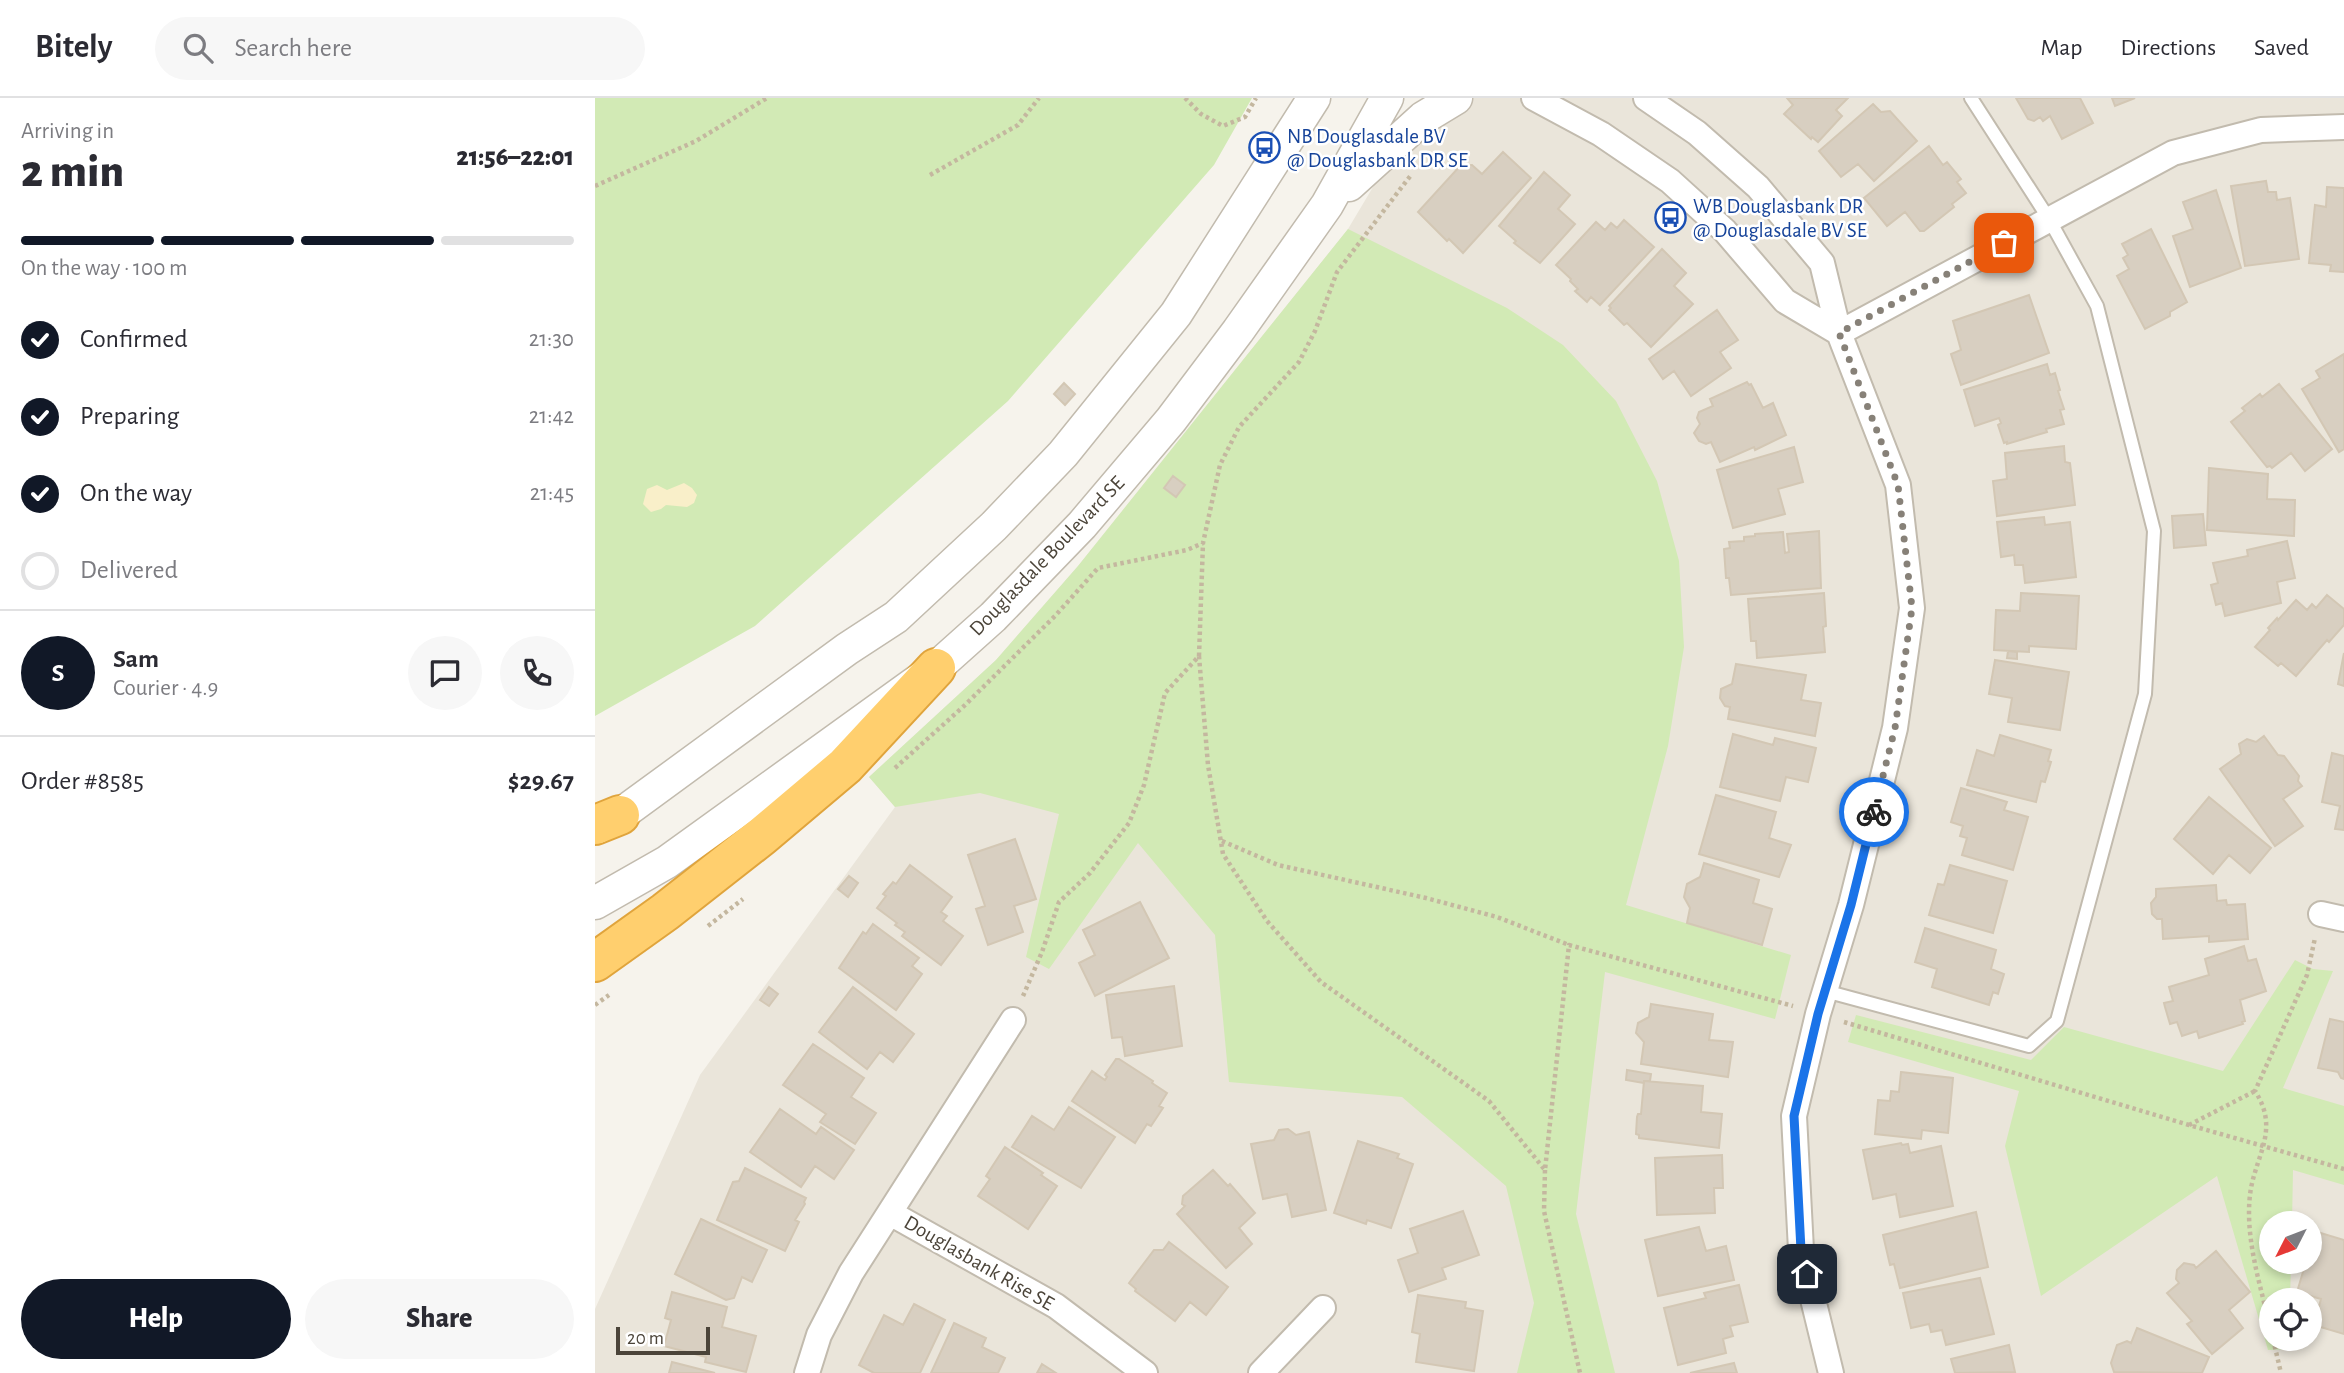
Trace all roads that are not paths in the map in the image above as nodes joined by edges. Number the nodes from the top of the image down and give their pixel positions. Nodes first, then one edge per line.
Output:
1 (1314, 98) edge
2 (1387, 98) edge
3 (1456, 98) edge
4 (1534, 98) edge
5 (1646, 98) edge
6 (1971, 98) edge
7 (2344, 127) edge
8 (1327, 205) junction
9 (2049, 219) junction
10 (1839, 333) junction
11 (936, 667) junction
12 (603, 823) edge
13 (595, 903) edge
14 (595, 962) edge
15 (1825, 991) junction
16 (1013, 1020) road end
17 (890, 1213) junction
18 (1323, 1308) dead end
19 (807, 1373) edge
20 (1146, 1373) edge
21 (1261, 1373) edge
22 (1831, 1373) edge

1 - 12 street
2 - 8 street, Douglasdale Boulevard SE
3 - 8 street
4 - 10 street
5 - 10 street
6 - 9 lane
7 - 9 street
8 - 11 street, Douglasdale Boulevard SE
9 - 10 street
9 - 15 lane
10 - 15 street
11 - 13 street, Douglasdale Boulevard SE
11 - 14 highway
15 - 22 street
16 - 17 street
17 - 19 street, Douglasbank Rise SE
17 - 20 street, Douglasbank Rise SE
18 - 21 street

